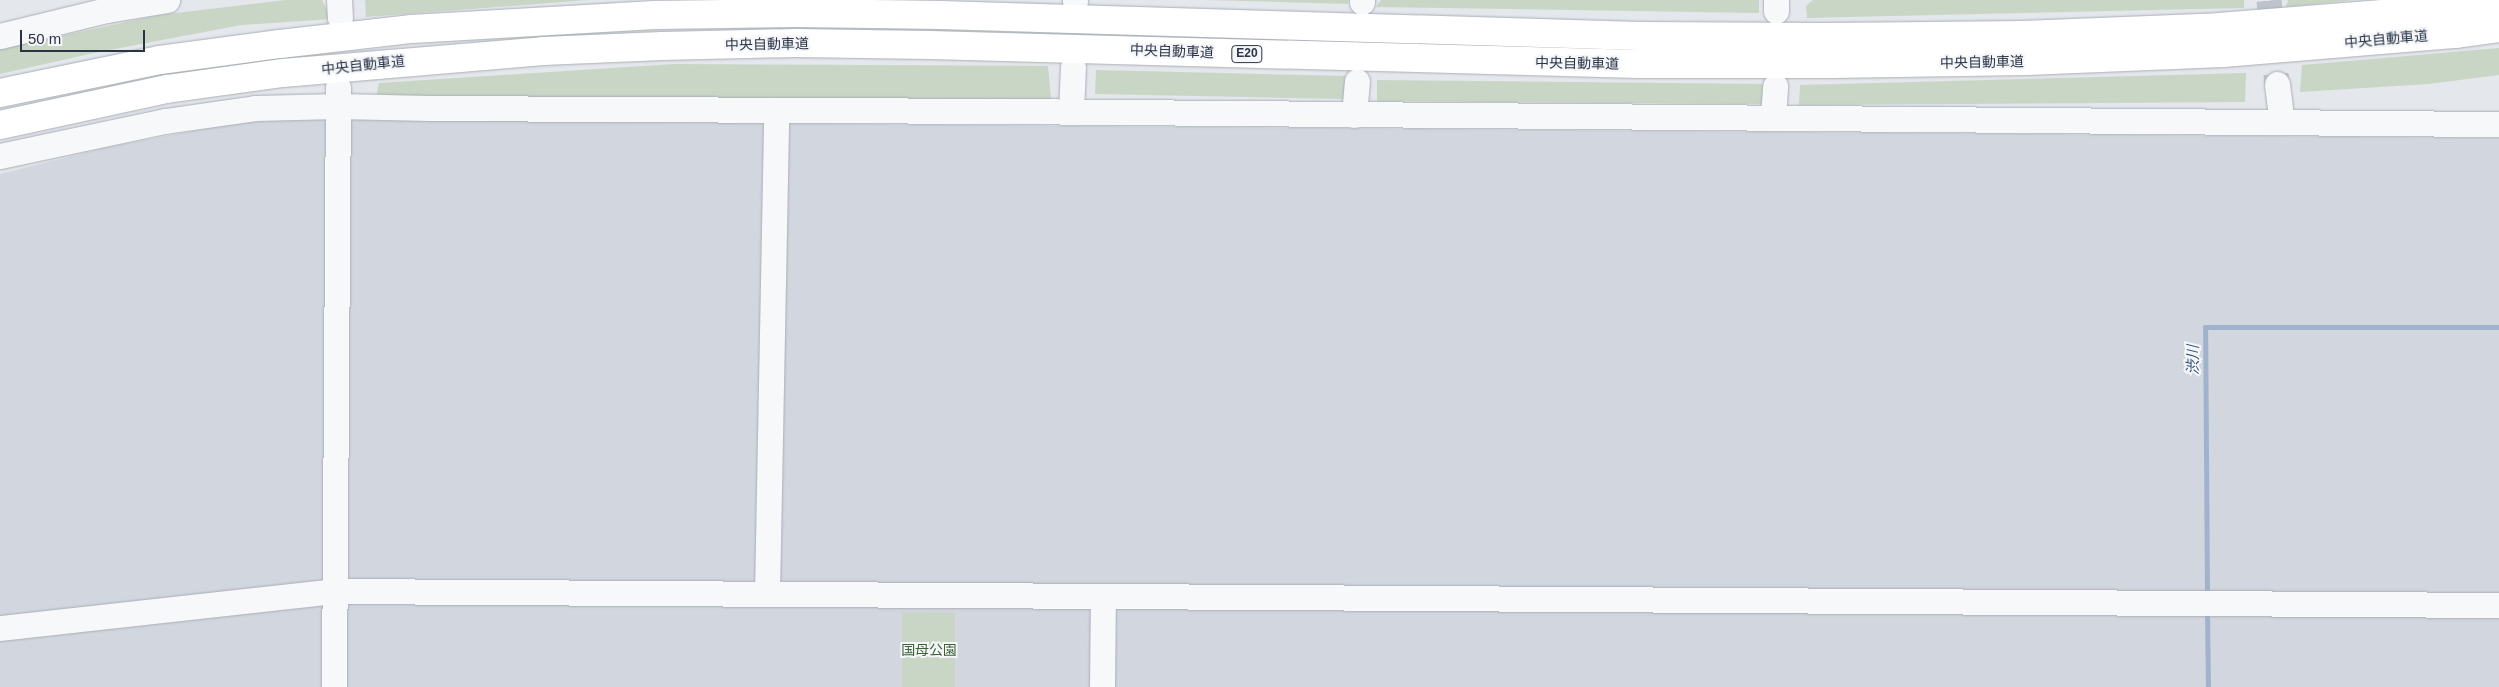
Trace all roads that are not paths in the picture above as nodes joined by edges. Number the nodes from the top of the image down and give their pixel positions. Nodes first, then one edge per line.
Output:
1 (166, 0) edge
2 (2499, 2) edge
3 (105, 5) edge
4 (2499, 28) edge
5 (0, 36) edge
6 (1073, 67) dead end
7 (1357, 81) dead end
8 (2278, 84) tunnel mouth
9 (1775, 86) dead end
10 (0, 93) edge
11 (338, 96) junction
12 (776, 110) junction
13 (1072, 111) junction
14 (1354, 115) junction
15 (1773, 117) junction
16 (2282, 122) junction
17 (2499, 124) edge
18 (0, 125) edge
19 (0, 156) edge
20 (335, 591) junction
21 (767, 594) junction
22 (1103, 596) junction
23 (2499, 605) edge
24 (0, 628) edge
25 (334, 687) edge
26 (1102, 687) edge

1 - 3 street
2 - 10 highway, 中央自動車道 / E20
3 - 5 street
4 - 18 highway, 中央自動車道 / E20
6 - 13 street
7 - 14 street
8 - 16 street
9 - 15 street
11 - 12 street
11 - 19 street
11 - 20 street
12 - 13 street
12 - 21 street
13 - 14 street
14 - 15 street
15 - 16 street
16 - 17 street
20 - 21 street
20 - 24 street
20 - 25 street
21 - 22 street
22 - 23 street
22 - 26 street

